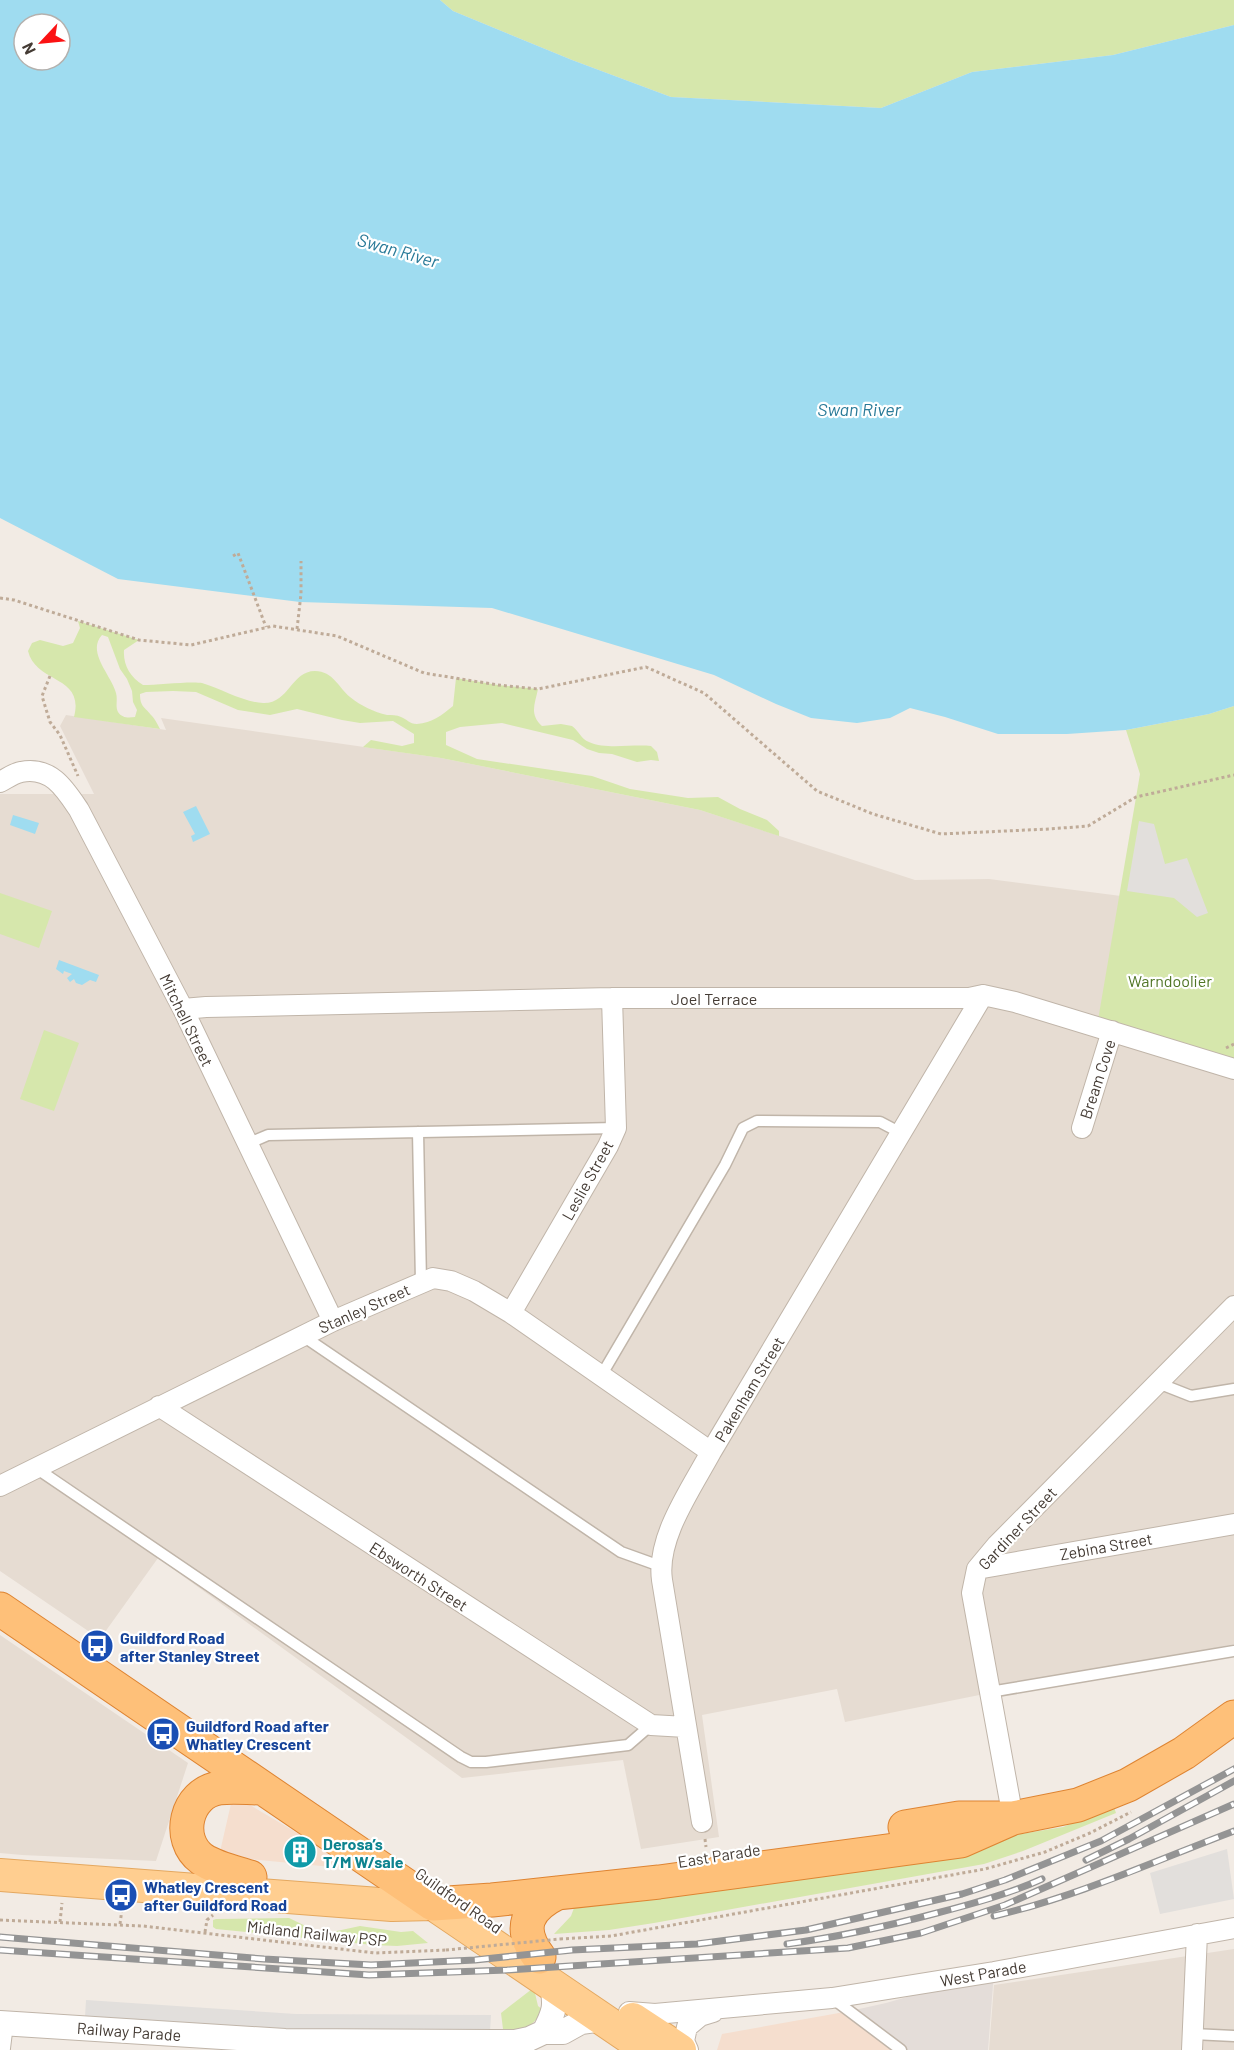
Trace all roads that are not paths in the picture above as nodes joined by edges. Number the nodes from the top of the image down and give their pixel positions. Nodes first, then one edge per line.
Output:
1 (0, 782) edge
2 (983, 995) junction
3 (612, 998) junction
4 (183, 1009) junction
5 (1112, 1031) junction
6 (1234, 1069) edge
7 (616, 1128) junction
8 (1082, 1128) dead end
9 (418, 1132) junction
10 (901, 1133) junction
11 (247, 1144) junction
12 (421, 1282) junction
13 (1234, 1306) edge
14 (511, 1312) junction
15 (333, 1321) junction
16 (303, 1336) junction
17 (601, 1376) junction
18 (1158, 1383) junction
19 (1234, 1389) edge
20 (159, 1406) junction
21 (711, 1452) junction
22 (36, 1468) junction
23 (0, 1486) edge
24 (1234, 1524) edge
25 (660, 1566) junction
26 (977, 1569) junction
27 (0, 1589) edge
28 (0, 1609) edge
29 (1234, 1651) edge
30 (990, 1692) junction
31 (1234, 1717) edge
32 (651, 1725) junction
33 (686, 1727) junction
34 (261, 1788) junction
35 (1013, 1818) junction
36 (702, 1822) dead end
37 (0, 1860) edge
38 (0, 1875) edge
39 (250, 1877) junction
40 (557, 1893) junction
41 (435, 1894) junction
42 (1234, 1928) edge
43 (1197, 1934) junction
44 (550, 1960) junction
45 (832, 1998) junction
46 (730, 2006) junction
47 (612, 2015) junction
48 (2, 2024) edge
49 (544, 2032) junction
50 (1234, 2037) edge
51 (1192, 2042) edge
52 (0, 2048) edge
53 (648, 2050) edge
54 (680, 2050) edge
55 (688, 2050) edge
56 (901, 2050) edge

1 - 4 street, Mitchell Street
2 - 3 street, Joel Terrace
2 - 5 street, Joel Terrace
2 - 10 street, Pakenham Street
3 - 4 street, Joel Terrace
3 - 7 street, Leslie Street
4 - 11 street, Mitchell Street
5 - 6 street, Joel Terrace
5 - 8 street, Bream Cove
7 - 9 lane
7 - 14 street, Leslie Street
9 - 11 lane
9 - 12 lane
10 - 17 lane
10 - 21 street, Pakenham Street
11 - 15 street, Mitchell Street
12 - 14 street, Stanley Street
12 - 15 street, Stanley Street
13 - 18 street, Gardiner Street
14 - 17 street, Stanley Street
15 - 16 street, Stanley Street
16 - 20 street, Stanley Street
16 - 25 lane
17 - 21 street, Stanley Street
18 - 19 lane
18 - 26 street, Gardiner Street
20 - 22 street, Stanley Street
20 - 32 street, Ebsworth Street
21 - 25 street, Pakenham Street
22 - 23 street, Stanley Street
22 - 32 lane
24 - 26 street, Zebina Street
25 - 33 street, Pakenham Street
26 - 30 street, Gardiner Street
27 - 41 highway, Guildford Road
28 - 34 highway, Guildford Road
29 - 30 lane
30 - 35 street, Gardiner Street
31 - 35 highway, East Parade
32 - 33 street, Ebsworth Street
33 - 36 street, Pakenham Street
34 - 39 highway
34 - 41 highway, Guildford Road
35 - 40 highway, East Parade
35 - 41 highway, East Parade
37 - 39 main road
38 - 41 main road
39 - 41 main road
40 - 41 highway, East Parade
40 - 44 highway
41 - 44 main road, Guildford Road
42 - 43 street, West Parade
43 - 45 street, West Parade
43 - 51 street
44 - 47 main road, Guildford Road
44 - 49 street
45 - 46 street, West Parade
45 - 56 lane
46 - 47 street, West Parade
46 - 55 street, West Parade
47 - 49 street, Railway Parade
47 - 53 main road, Guildford Road
47 - 54 main road, Guildford Road
48 - 49 street, Railway Parade
48 - 52 street
50 - 51 lane

